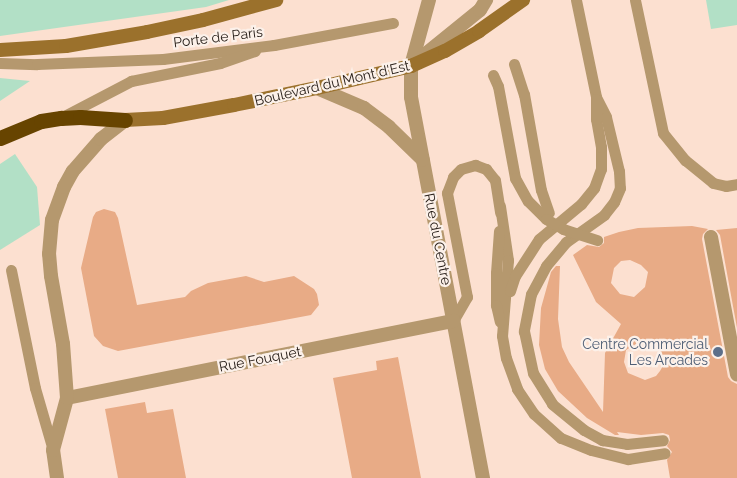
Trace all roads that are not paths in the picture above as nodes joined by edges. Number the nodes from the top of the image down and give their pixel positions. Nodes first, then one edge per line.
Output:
1 (276, 0) edge
2 (429, 0) edge
3 (486, 0) edge
4 (523, 0) edge
5 (576, 0) edge
6 (635, 0) edge
7 (393, 23) dead end
8 (274, 45) junction
9 (0, 50) edge
10 (0, 63) edge
11 (514, 64) dead end
12 (411, 66) junction
13 (493, 75) dead end
14 (317, 88) junction
15 (596, 97) junction
16 (61, 118) junction
17 (126, 120) junction
18 (0, 138) edge
19 (423, 160) junction
20 (737, 184) edge
21 (500, 206) junction
22 (549, 213) dead end
23 (711, 237) dead end
24 (597, 240) dead end
25 (11, 270) dead end
26 (505, 305) junction
27 (453, 321) junction
28 (502, 336) junction
29 (737, 375) edge
30 (66, 398) junction
31 (662, 440) dead end
32 (53, 450) junction
33 (665, 453) dead end
34 (57, 478) edge
35 (483, 478) edge

1 - 9 main road
2 - 12 street, Rue du Centre
3 - 12 street
4 - 12 main road, Boulevard du Mont d'Est
5 - 15 lane
6 - 20 lane
7 - 8 lane
8 - 10 lane, Porte de Paris
8 - 16 lane, Porte de Paris
11 - 22 lane
12 - 14 main road, Boulevard du Mont d'Est
12 - 19 street, Rue du Centre
13 - 24 lane, bridge
14 - 17 main road, Boulevard du Mont d'Est
14 - 19 street
15 - 26 lane
15 - 31 lane
16 - 17 highway
16 - 18 highway
17 - 30 street
19 - 27 street, Rue du Centre
21 - 26 lane
21 - 27 lane
21 - 28 lane
23 - 29 street
25 - 32 lane
26 - 28 lane
27 - 30 street, Rue Fouquet
27 - 35 street, Rue du Centre
28 - 33 lane
30 - 32 street
32 - 34 street

